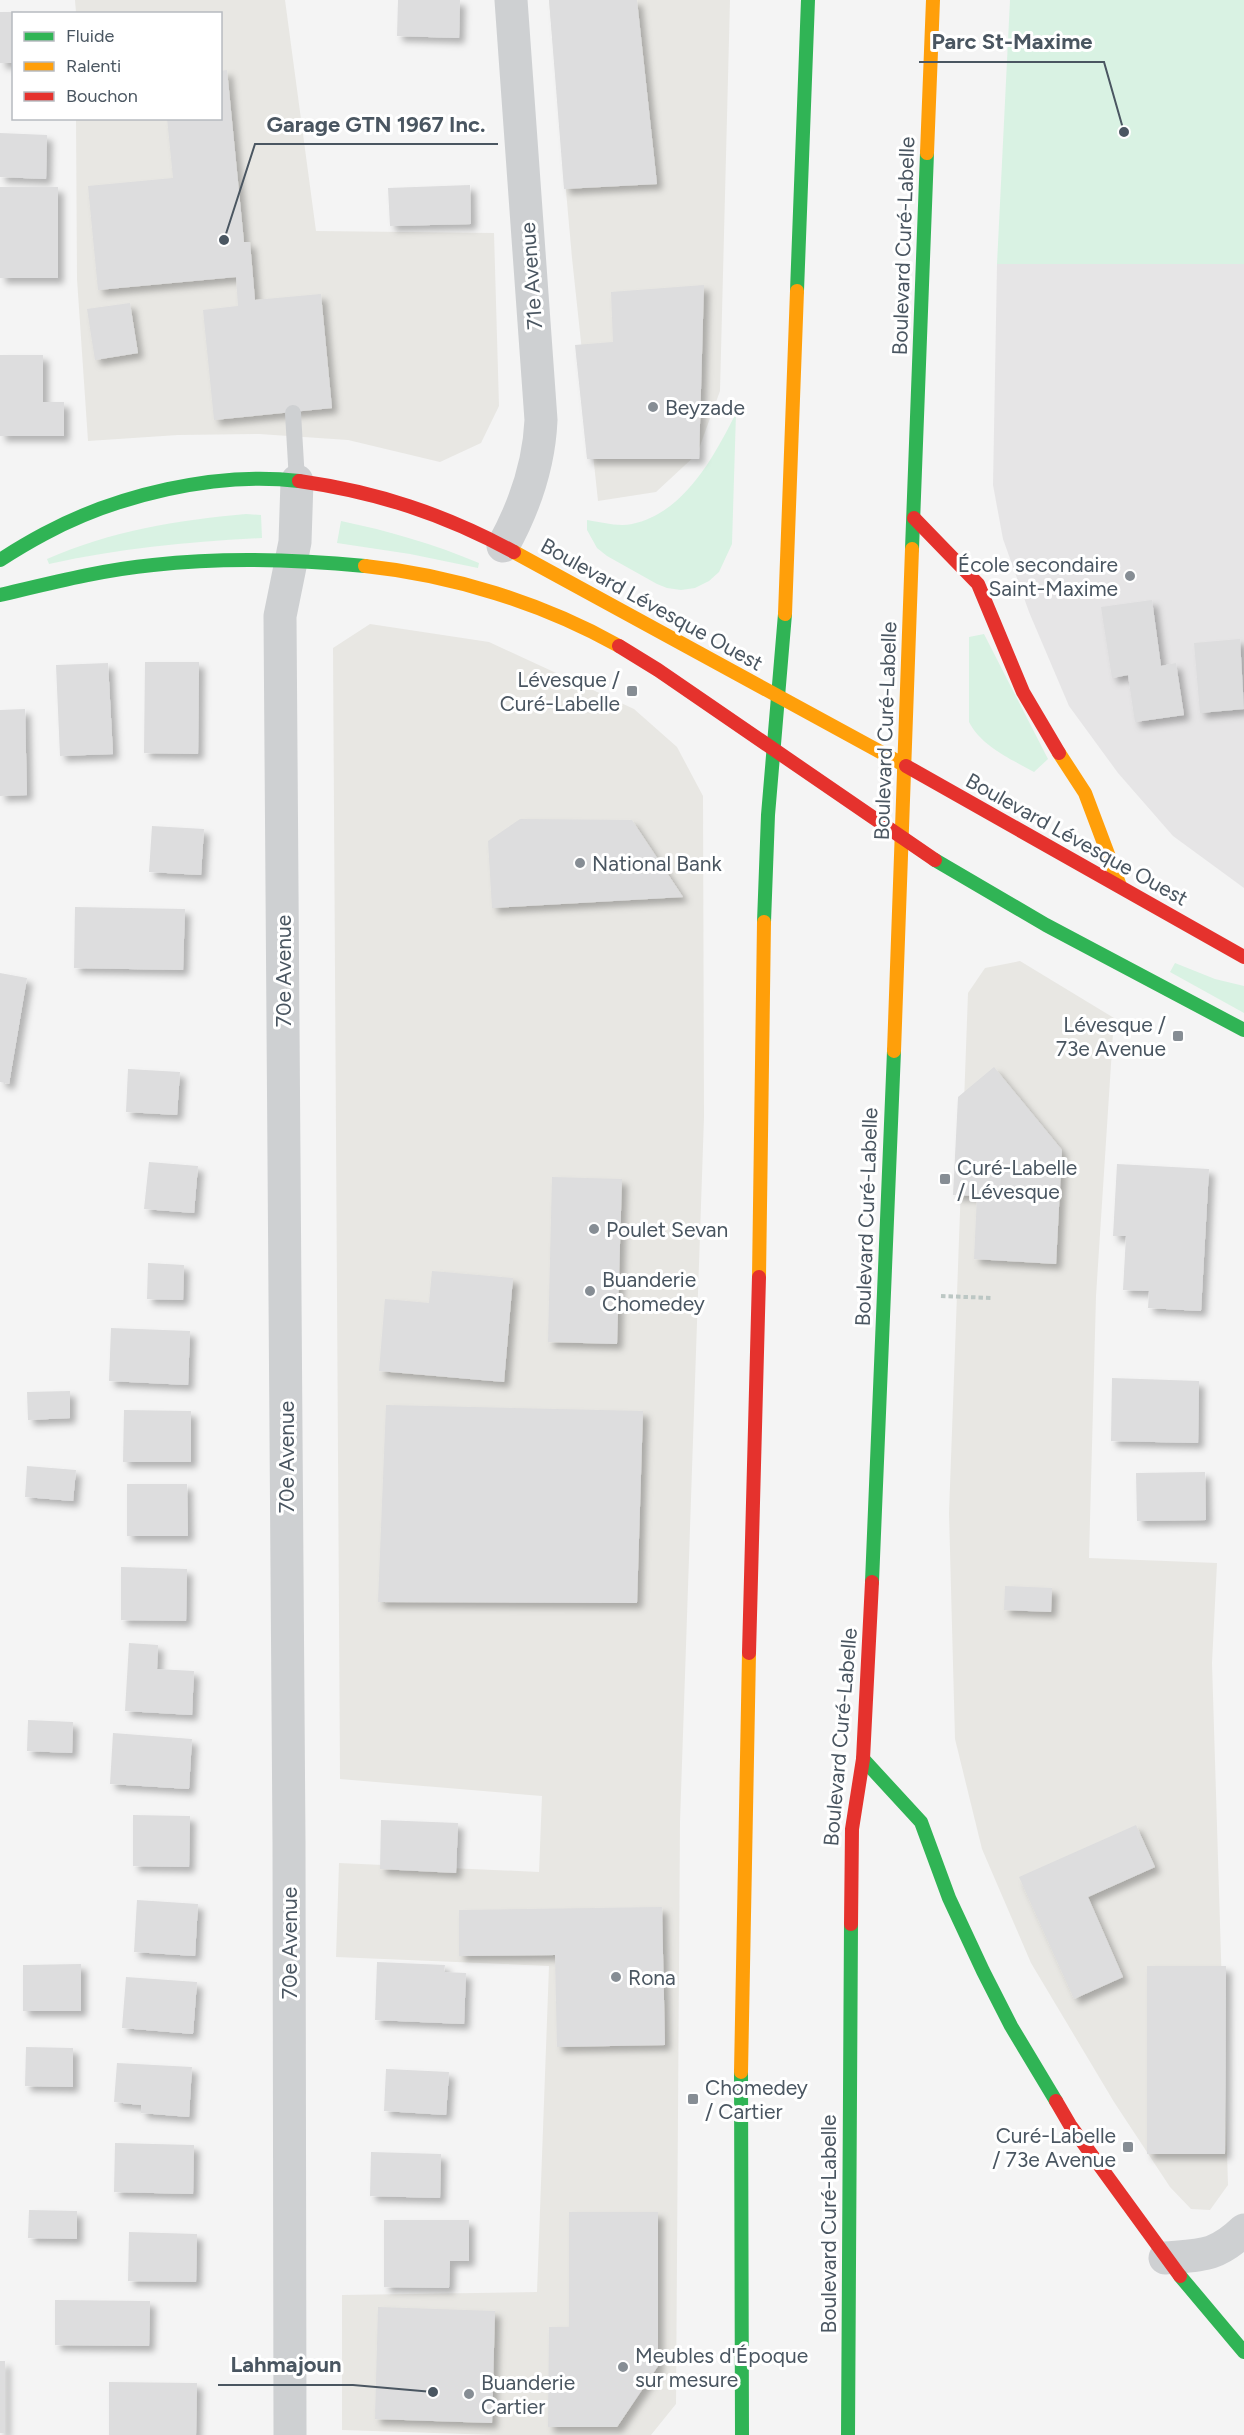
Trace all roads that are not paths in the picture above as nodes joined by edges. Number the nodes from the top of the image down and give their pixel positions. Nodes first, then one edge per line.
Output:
1 (511, 0) edge
2 (808, 0) edge
3 (933, 0) edge
4 (293, 413) dead end
5 (297, 481) junction
6 (914, 518) junction
7 (503, 546) junction
8 (0, 560) edge
9 (291, 561) junction
10 (0, 595) edge
11 (780, 699) junction
12 (774, 748) junction
13 (904, 765) junction
14 (902, 838) junction
15 (1120, 886) junction
16 (1244, 957) edge
17 (1244, 1030) edge
18 (864, 1759) junction
19 (1244, 2230) edge
20 (1165, 2258) junction
21 (1244, 2352) edge
22 (290, 2435) edge
23 (742, 2435) edge
24 (848, 2435) edge

1 - 7 street, 71e Avenue
2 - 11 main road
3 - 6 main road, Boulevard Curé-Labelle
4 - 5 lane
5 - 7 main road, Boulevard Lévesque Ouest
5 - 8 main road, Boulevard Lévesque Ouest
5 - 9 street, 70e Avenue
6 - 13 main road, Boulevard Curé-Labelle
6 - 15 main road
7 - 11 main road, Boulevard Lévesque Ouest
9 - 10 main road
9 - 12 main road
9 - 22 street, 70e Avenue
11 - 12 main road
11 - 13 main road, Boulevard Lévesque Ouest
12 - 14 main road
12 - 23 main road
13 - 14 main road, Boulevard Curé-Labelle
13 - 15 main road, Boulevard Lévesque Ouest
14 - 17 main road
14 - 18 main road, Boulevard Curé-Labelle
15 - 16 main road, Boulevard Lévesque Ouest
18 - 20 main road
18 - 24 main road, Boulevard Curé-Labelle
19 - 20 street
20 - 21 main road

